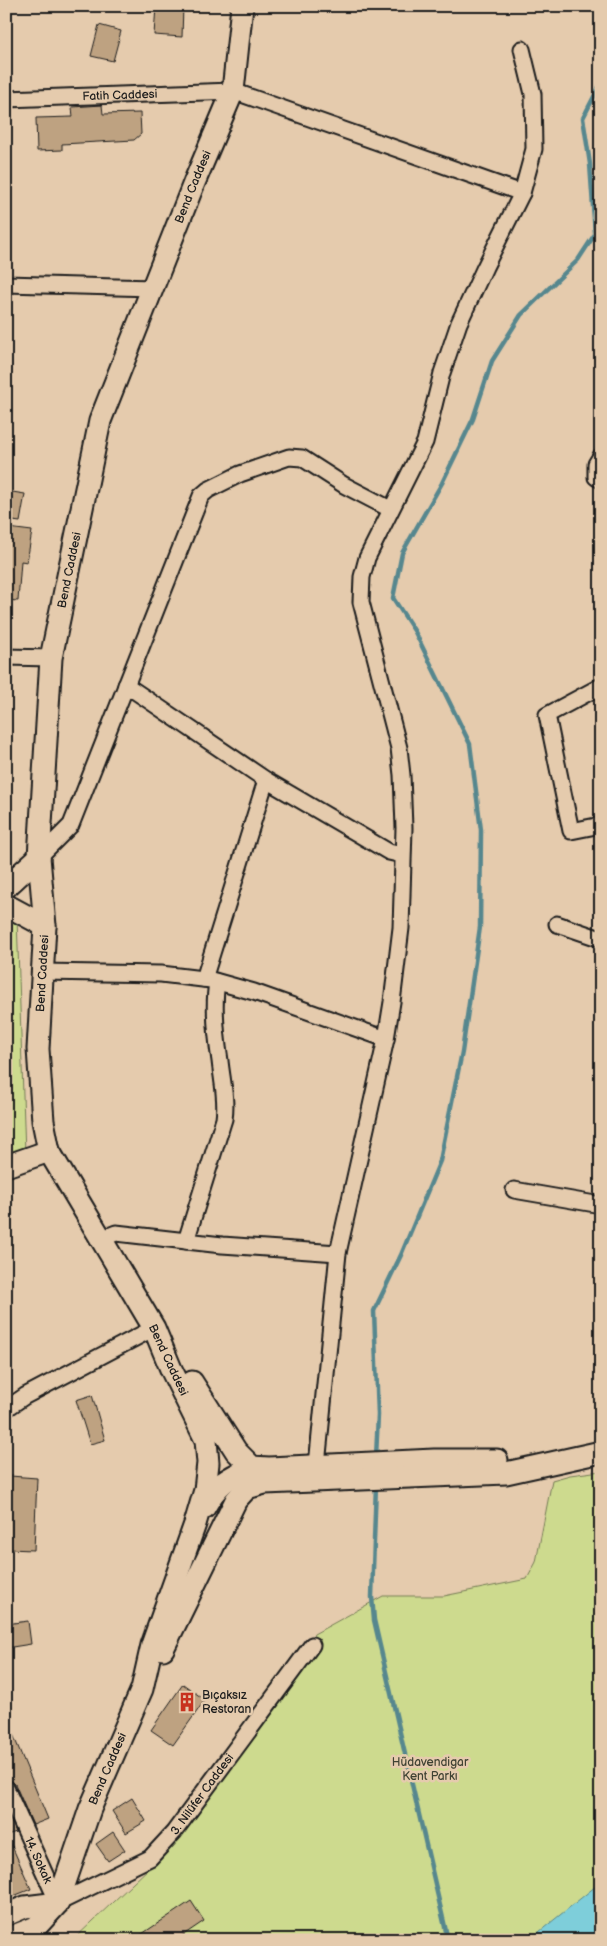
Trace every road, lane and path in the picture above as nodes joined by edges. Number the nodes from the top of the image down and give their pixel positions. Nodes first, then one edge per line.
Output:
1 (242, 6) edge
2 (522, 49) dead end
3 (233, 92) junction
4 (6, 99) edge
5 (522, 193) junction
6 (6, 284) edge
7 (153, 288) junction
8 (601, 456) edge
9 (601, 480) edge
10 (390, 509) junction
11 (6, 657) edge
12 (51, 658) junction
13 (126, 685) junction
14 (601, 686) edge
15 (266, 780) junction
16 (601, 825) edge
17 (402, 854) junction
18 (39, 857) junction
19 (6, 887) edge
20 (6, 905) edge
21 (557, 924) dead end
22 (45, 926) junction
23 (601, 939) edge
24 (42, 972) junction
25 (211, 980) junction
26 (386, 1039) junction
27 (49, 1151) junction
28 (6, 1166) edge
29 (514, 1190) dead end
30 (601, 1205) edge
31 (101, 1239) junction
32 (186, 1241) junction
33 (338, 1253) junction
34 (154, 1328) junction
35 (6, 1409) edge
36 (206, 1440) junction
37 (601, 1452) edge
38 (317, 1465) junction
39 (347, 1471) junction
40 (243, 1472) junction
41 (265, 1483) junction
42 (236, 1500) junction
43 (196, 1524) junction
44 (312, 1645) dead end
45 (142, 1689) junction
46 (6, 1788) edge
47 (58, 1903) junction
48 (6, 1915) edge
49 (6, 1939) edge

1 - 3 main road, Bend Caddesi
2 - 5 street
3 - 4 street, Fatih Caddesi
3 - 5 street
3 - 7 main road, Bend Caddesi
5 - 10 street
6 - 7 street
7 - 12 main road, Bend Caddesi
8 - 9 street
10 - 13 street
10 - 17 street
11 - 12 street
12 - 18 main road, Bend Caddesi
13 - 15 street
13 - 18 street
14 - 16 street
15 - 17 street
15 - 25 street
17 - 26 street
18 - 19 main road
18 - 22 main road, Bend Caddesi
20 - 22 main road
21 - 23 street
22 - 24 main road, Bend Caddesi
24 - 25 street
24 - 27 main road, Bend Caddesi
25 - 26 street
25 - 32 street
26 - 33 street
27 - 28 main road
27 - 31 main road, Bend Caddesi
29 - 30 street
31 - 32 street
31 - 34 main road, Bend Caddesi
32 - 33 street
33 - 38 street
34 - 35 street
34 - 36 main road, Bend Caddesi
34 - 40 main road
36 - 40 main road
36 - 43 main road, Bend Caddesi
37 - 39 main road
38 - 39 main road
38 - 40 main road
39 - 41 main road
40 - 41 main road
40 - 42 main road
40 - 43 main road
41 - 42 main road
42 - 45 main road
43 - 45 main road, Bend Caddesi
44 - 47 street, 3. Nilüfer Caddesi
45 - 47 main road, Bend Caddesi
46 - 47 street, 14. Sokak
47 - 48 main road
47 - 49 main road, Bend Caddesi

